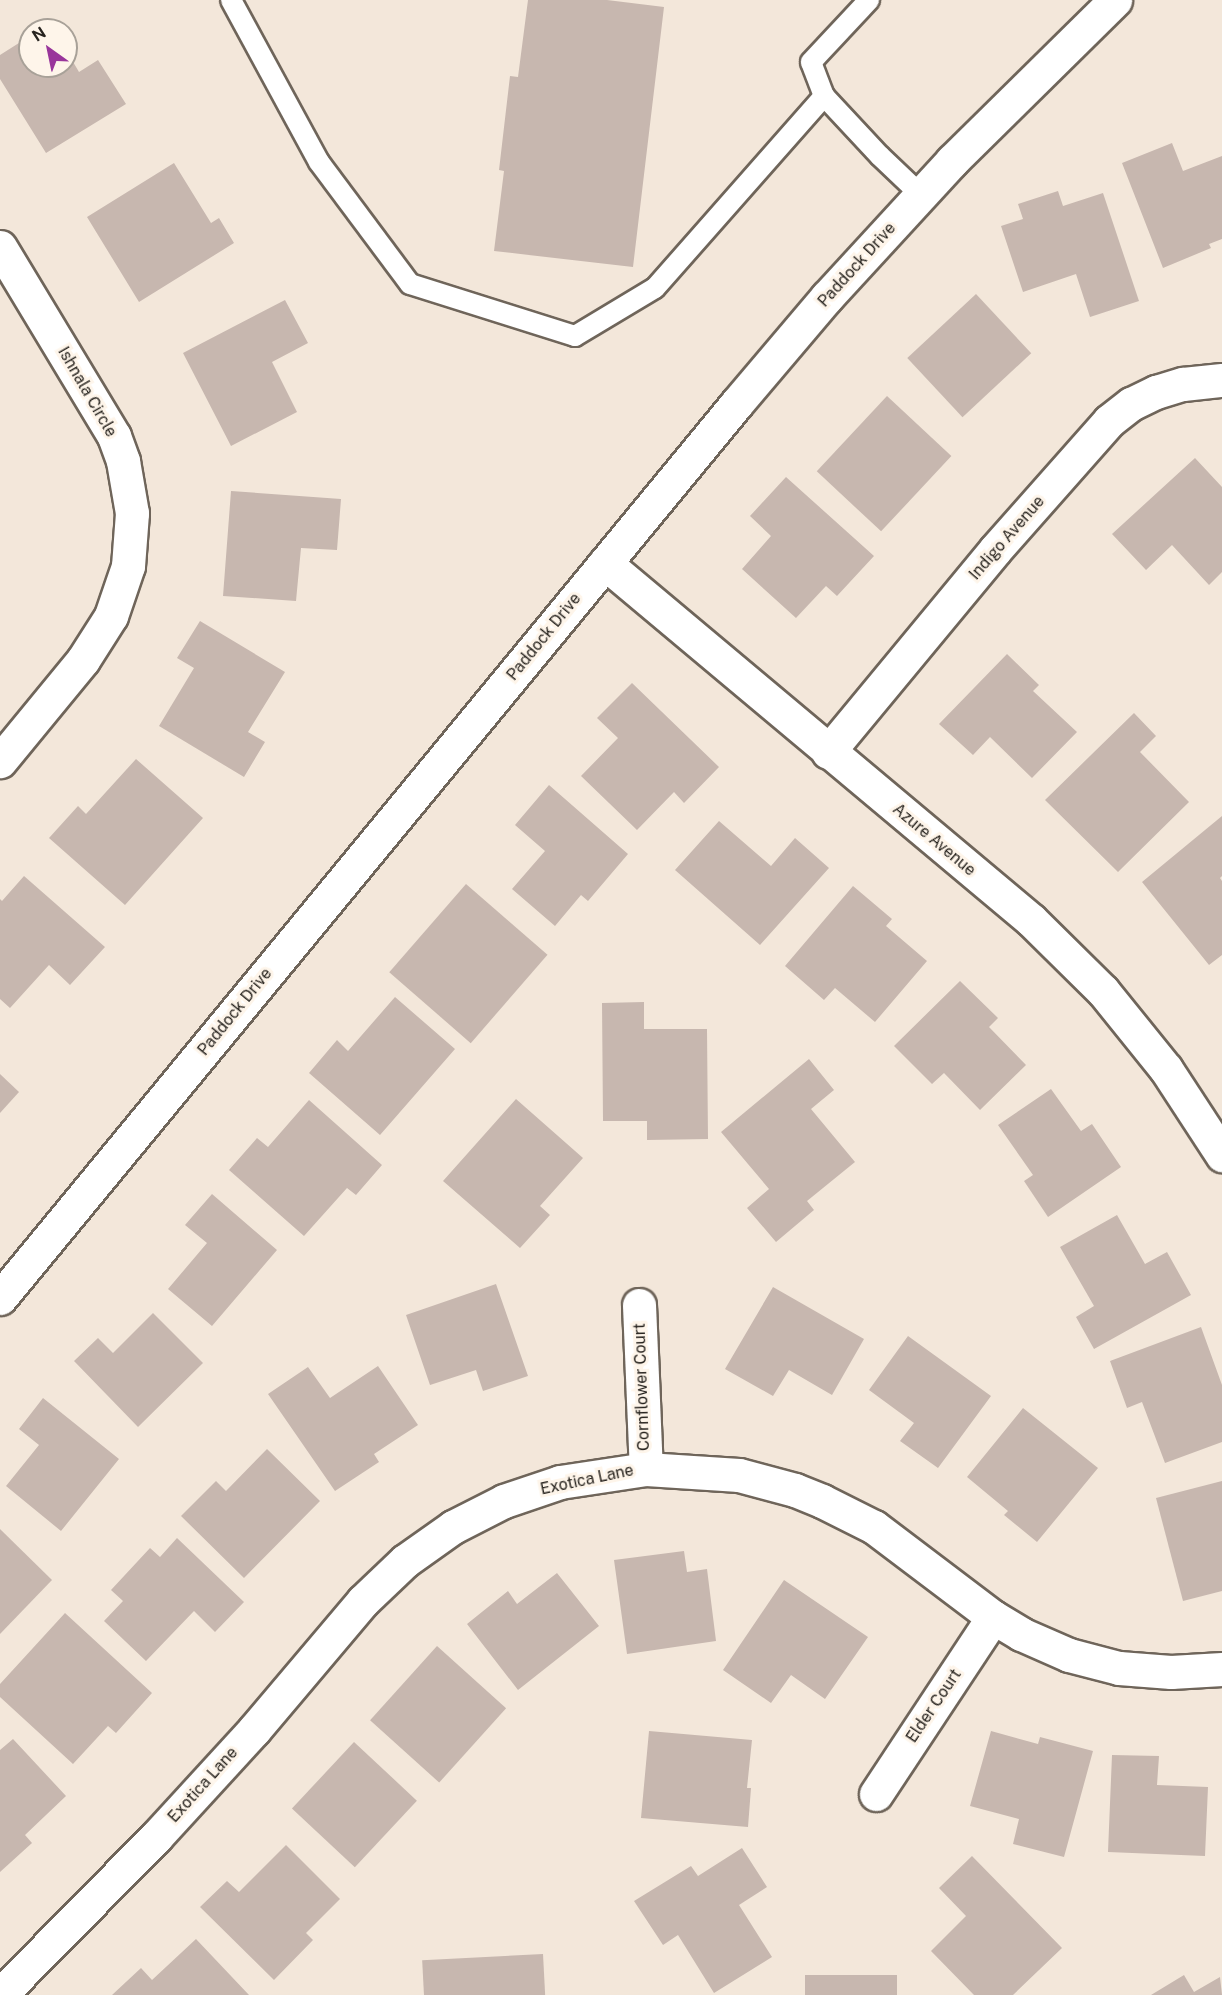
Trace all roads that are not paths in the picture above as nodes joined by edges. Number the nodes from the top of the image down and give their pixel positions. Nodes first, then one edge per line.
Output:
1 (231, 0) edge
2 (869, 0) edge
3 (1115, 0) edge
4 (824, 96) junction
5 (921, 195) junction
6 (0, 247) edge
7 (1222, 380) edge
8 (605, 563) junction
9 (828, 752) junction
10 (0, 761) edge
11 (1222, 1155) edge
12 (0, 1298) edge
13 (639, 1305) dead end
14 (646, 1469) junction
15 (993, 1617) junction
16 (1222, 1669) edge
17 (876, 1794) dead end
18 (0, 1995) edge

1 - 4 lane
2 - 4 lane
3 - 5 street, Paddock Drive
4 - 5 lane
5 - 8 street, Paddock Drive
6 - 10 street, Ishnala Circle
7 - 9 street, Indigo Avenue
8 - 9 street, Azure Avenue
8 - 12 street, Paddock Drive
9 - 11 street, Azure Avenue
13 - 14 street, Cornflower Court
14 - 15 street, Exotica Lane
14 - 18 street, Exotica Lane
15 - 16 street, Exotica Lane
15 - 17 street, Elder Court

